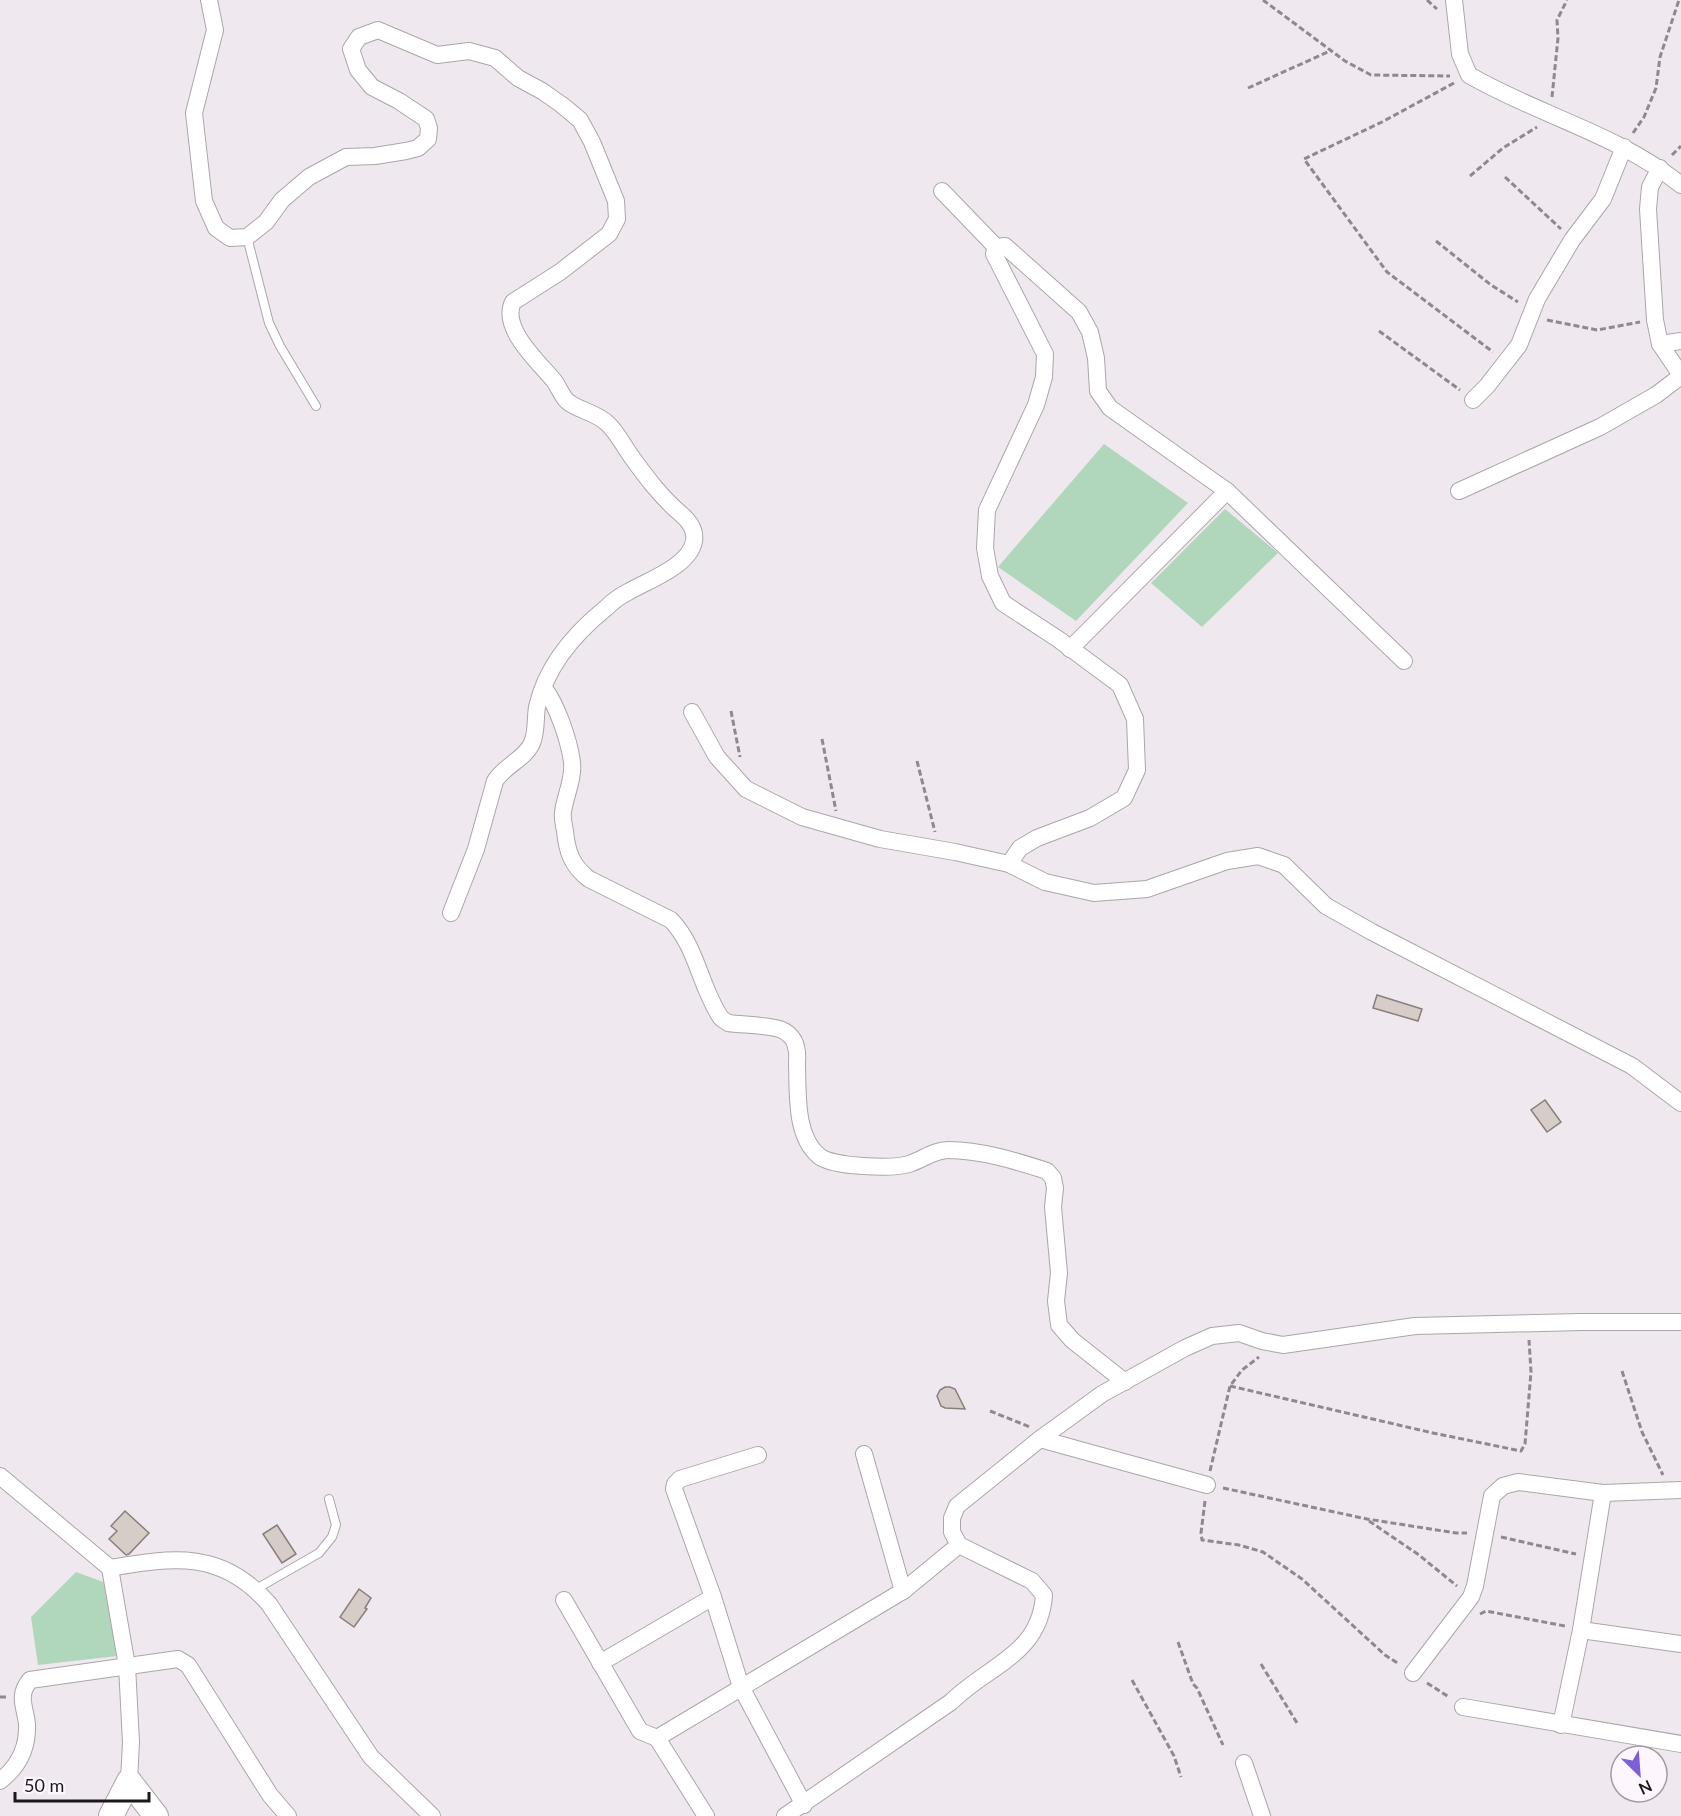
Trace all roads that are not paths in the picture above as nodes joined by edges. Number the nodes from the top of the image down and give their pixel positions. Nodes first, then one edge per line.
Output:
1 (209, 0) edge
2 (1454, 0) edge
3 (1624, 147) junction
4 (1660, 168) junction
5 (1681, 185) edge
6 (942, 190) dead end
7 (247, 237) junction
8 (996, 247) junction
9 (1681, 341) edge
10 (1660, 344) junction
11 (1681, 376) edge
12 (1473, 400) road end
13 (316, 406) dead end
14 (1227, 491) junction
15 (1459, 491) dead end
16 (1070, 649) junction
17 (1404, 661) dead end
18 (544, 688) junction
19 (692, 712) dead end
20 (1009, 864) junction
21 (451, 913) dead end
22 (1681, 1103) edge
23 (1681, 1322) edge
24 (1125, 1382) junction
25 (1044, 1436) junction
26 (864, 1454) dead end
27 (758, 1455) dead end
28 (0, 1476) edge
29 (1207, 1485) road end
30 (1681, 1490) edge
31 (1603, 1493) junction
32 (329, 1499) dead end
33 (959, 1545) junction
34 (110, 1568) junction
35 (256, 1589) junction
36 (903, 1591) junction
37 (713, 1596) junction
38 (564, 1600) dead end
39 (1581, 1630) junction
40 (1681, 1644) edge
41 (600, 1663) junction
42 (127, 1666) junction
43 (1413, 1673) road end
44 (741, 1687) junction
45 (1463, 1707) road end
46 (1561, 1725) junction
47 (657, 1738) junction
48 (1681, 1744) edge
49 (1244, 1763) dead end
50 (0, 1781) edge
51 (129, 1781) junction
52 (804, 1805) junction
53 (111, 1816) edge
54 (156, 1816) edge
55 (288, 1816) edge
56 (432, 1816) edge
57 (706, 1816) edge
58 (785, 1816) edge
59 (1262, 1816) edge

1 - 7 street
2 - 3 street
3 - 4 street
3 - 12 street
4 - 5 street
4 - 10 street
6 - 8 street
7 - 13 lane
7 - 18 street
8 - 14 street
8 - 16 street
9 - 10 street
10 - 11 street
11 - 15 street
14 - 16 street
14 - 17 street
16 - 20 street
18 - 21 street
18 - 24 street
19 - 20 street
20 - 22 street
23 - 24 street
24 - 25 street
25 - 29 street
25 - 33 street
26 - 36 street
27 - 37 street
28 - 34 street
30 - 31 street
31 - 39 street
31 - 43 street
32 - 35 lane
33 - 36 street
33 - 52 street
34 - 35 street
34 - 42 street
35 - 56 street
36 - 44 street
37 - 41 street
37 - 44 street
38 - 41 street
39 - 40 street
39 - 46 street
41 - 47 street
42 - 50 street
42 - 51 street
42 - 55 street
44 - 47 street
44 - 52 street
45 - 46 street
46 - 48 street
47 - 57 street
49 - 59 street
51 - 53 main road
51 - 54 main road
52 - 58 street

